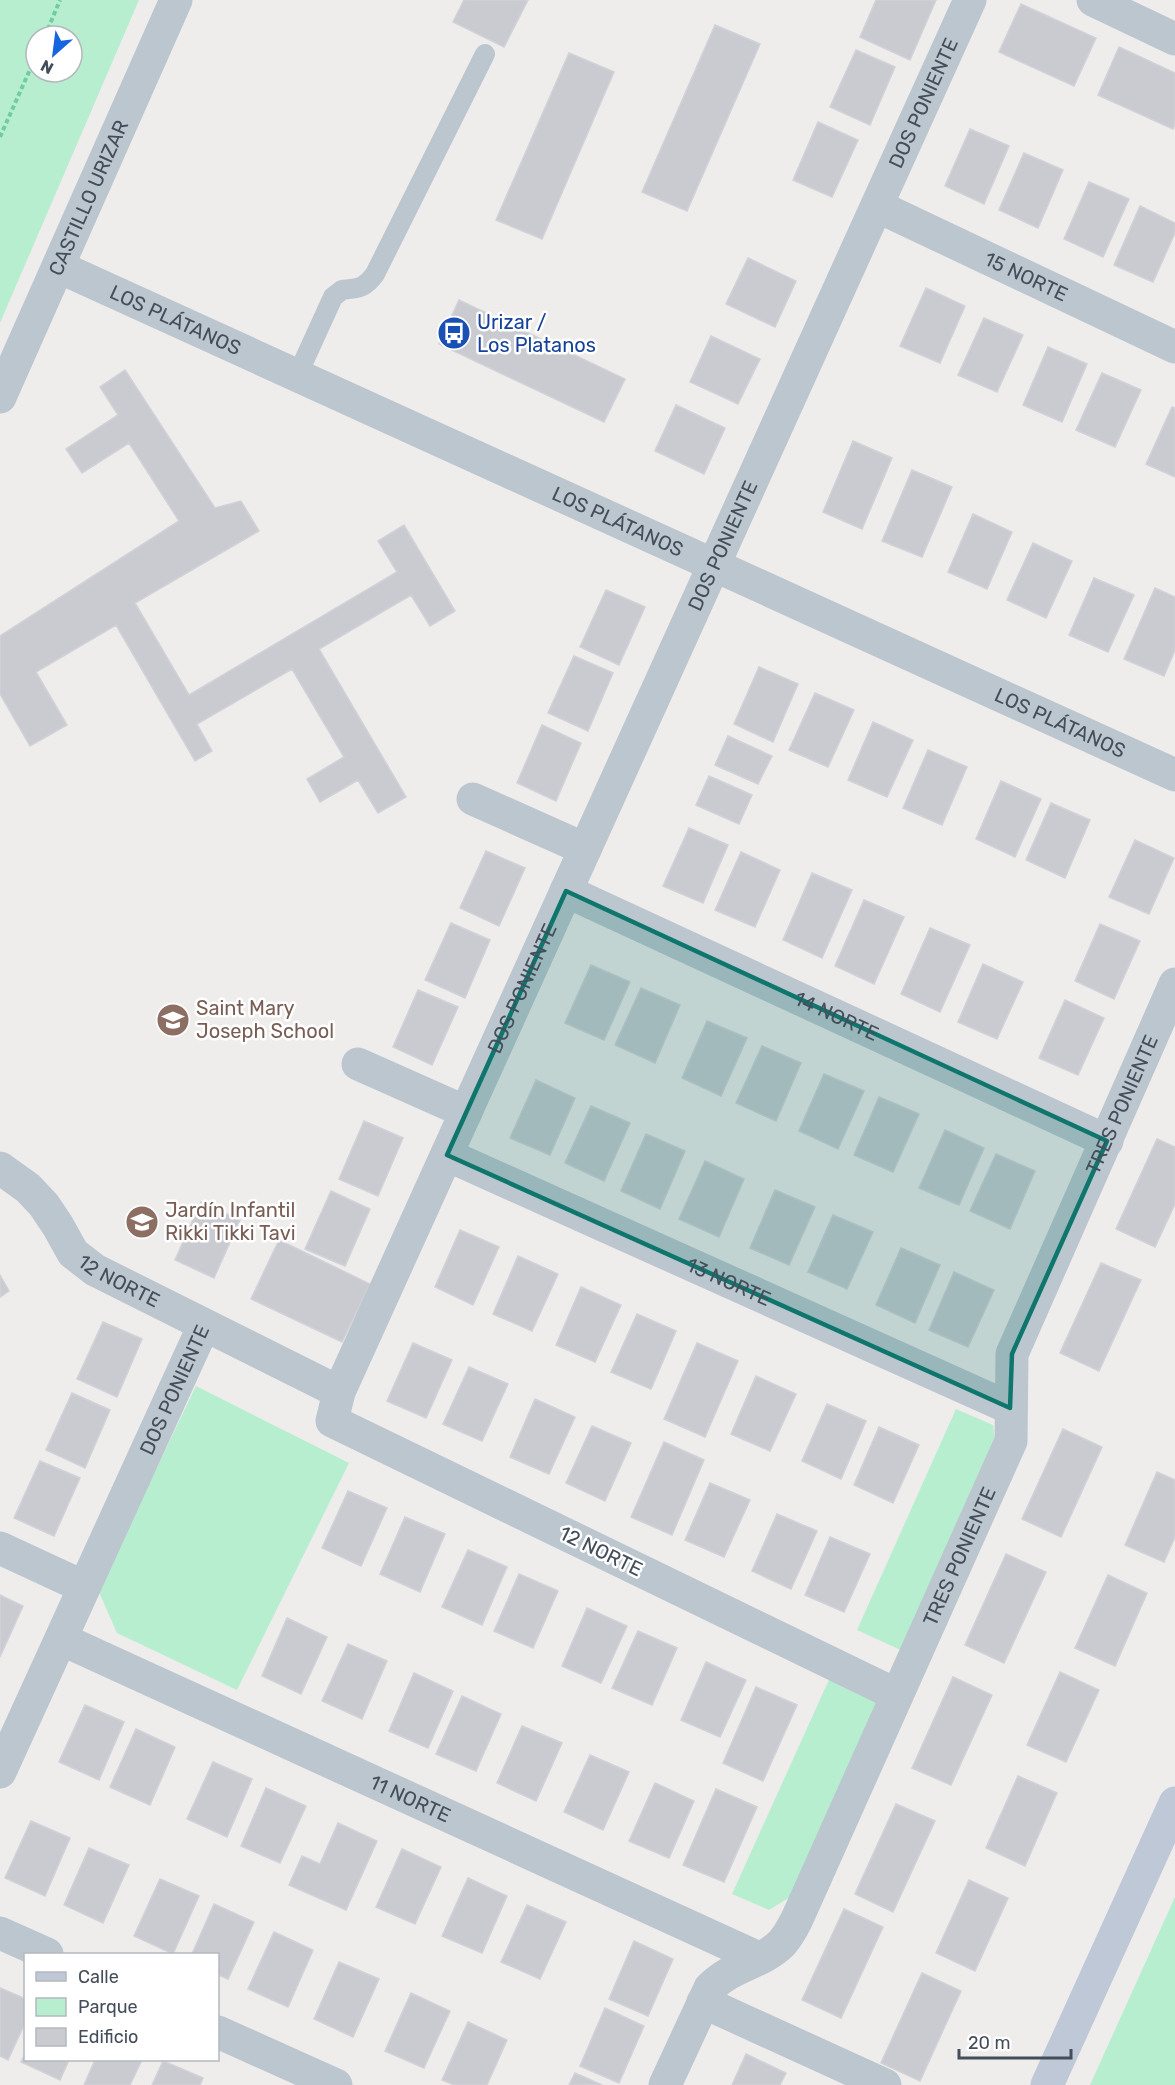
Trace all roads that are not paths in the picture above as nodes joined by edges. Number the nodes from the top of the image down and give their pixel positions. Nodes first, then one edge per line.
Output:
1 (176, 0) edge
2 (970, 0) edge
3 (1093, 0) edge
4 (1175, 39) edge
5 (485, 54) dead end
6 (877, 206) junction
7 (59, 267) junction
8 (1175, 346) edge
9 (297, 376) junction
10 (0, 397) edge
11 (714, 565) junction
12 (1175, 775) edge
13 (473, 799) dead end
14 (585, 849) junction
15 (566, 891) junction
16 (1175, 984) edge
17 (358, 1064) dead end
18 (466, 1112) junction
19 (1107, 1141) junction
20 (447, 1155) junction
21 (0, 1168) edge
22 (204, 1325) junction
23 (339, 1392) junction
24 (1010, 1408) junction
25 (0, 1548) edge
26 (84, 1587) junction
27 (61, 1639) junction
28 (897, 1695) junction
29 (0, 1772) edge
30 (1175, 1803) edge
31 (0, 1933) edge
32 (45, 1953) edge
33 (759, 1958) junction
34 (703, 2002) junction
35 (219, 2032) edge
36 (336, 2085) edge
37 (665, 2085) edge
38 (885, 2085) edge
39 (1047, 2085) edge

1 - 7 street, CASTILLO URIZAR
2 - 6 street, DOS PONIENTE
3 - 4 street
5 - 9 lane
6 - 8 street, 15 NORTE
6 - 11 street, DOS PONIENTE
7 - 9 street, LOS PLÁTANOS
7 - 10 street, CASTILLO URIZAR
9 - 11 street, LOS PLÁTANOS
11 - 12 street, LOS PLÁTANOS
11 - 14 street, DOS PONIENTE
13 - 14 street
14 - 15 street, DOS PONIENTE
15 - 18 street, DOS PONIENTE
15 - 19 street, 14 NORTE
16 - 19 street, TRES PONIENTE
17 - 18 street
18 - 20 street, DOS PONIENTE
19 - 24 street, TRES PONIENTE
20 - 23 street, DOS PONIENTE
20 - 24 street, 13 NORTE
21 - 22 street, 12 NORTE
22 - 23 street, DOS PONIENTE
22 - 26 street, DOS PONIENTE
23 - 28 street, 12 NORTE
24 - 28 street, TRES PONIENTE
25 - 26 street
26 - 27 street, DOS PONIENTE
27 - 29 street, DOS PONIENTE
27 - 33 street, 11 NORTE
28 - 33 street, TRES PONIENTE
30 - 39 main road
31 - 32 street
33 - 34 street, TRES PONIENTE
34 - 37 street, TRES PONIENTE
34 - 38 street
35 - 36 street

